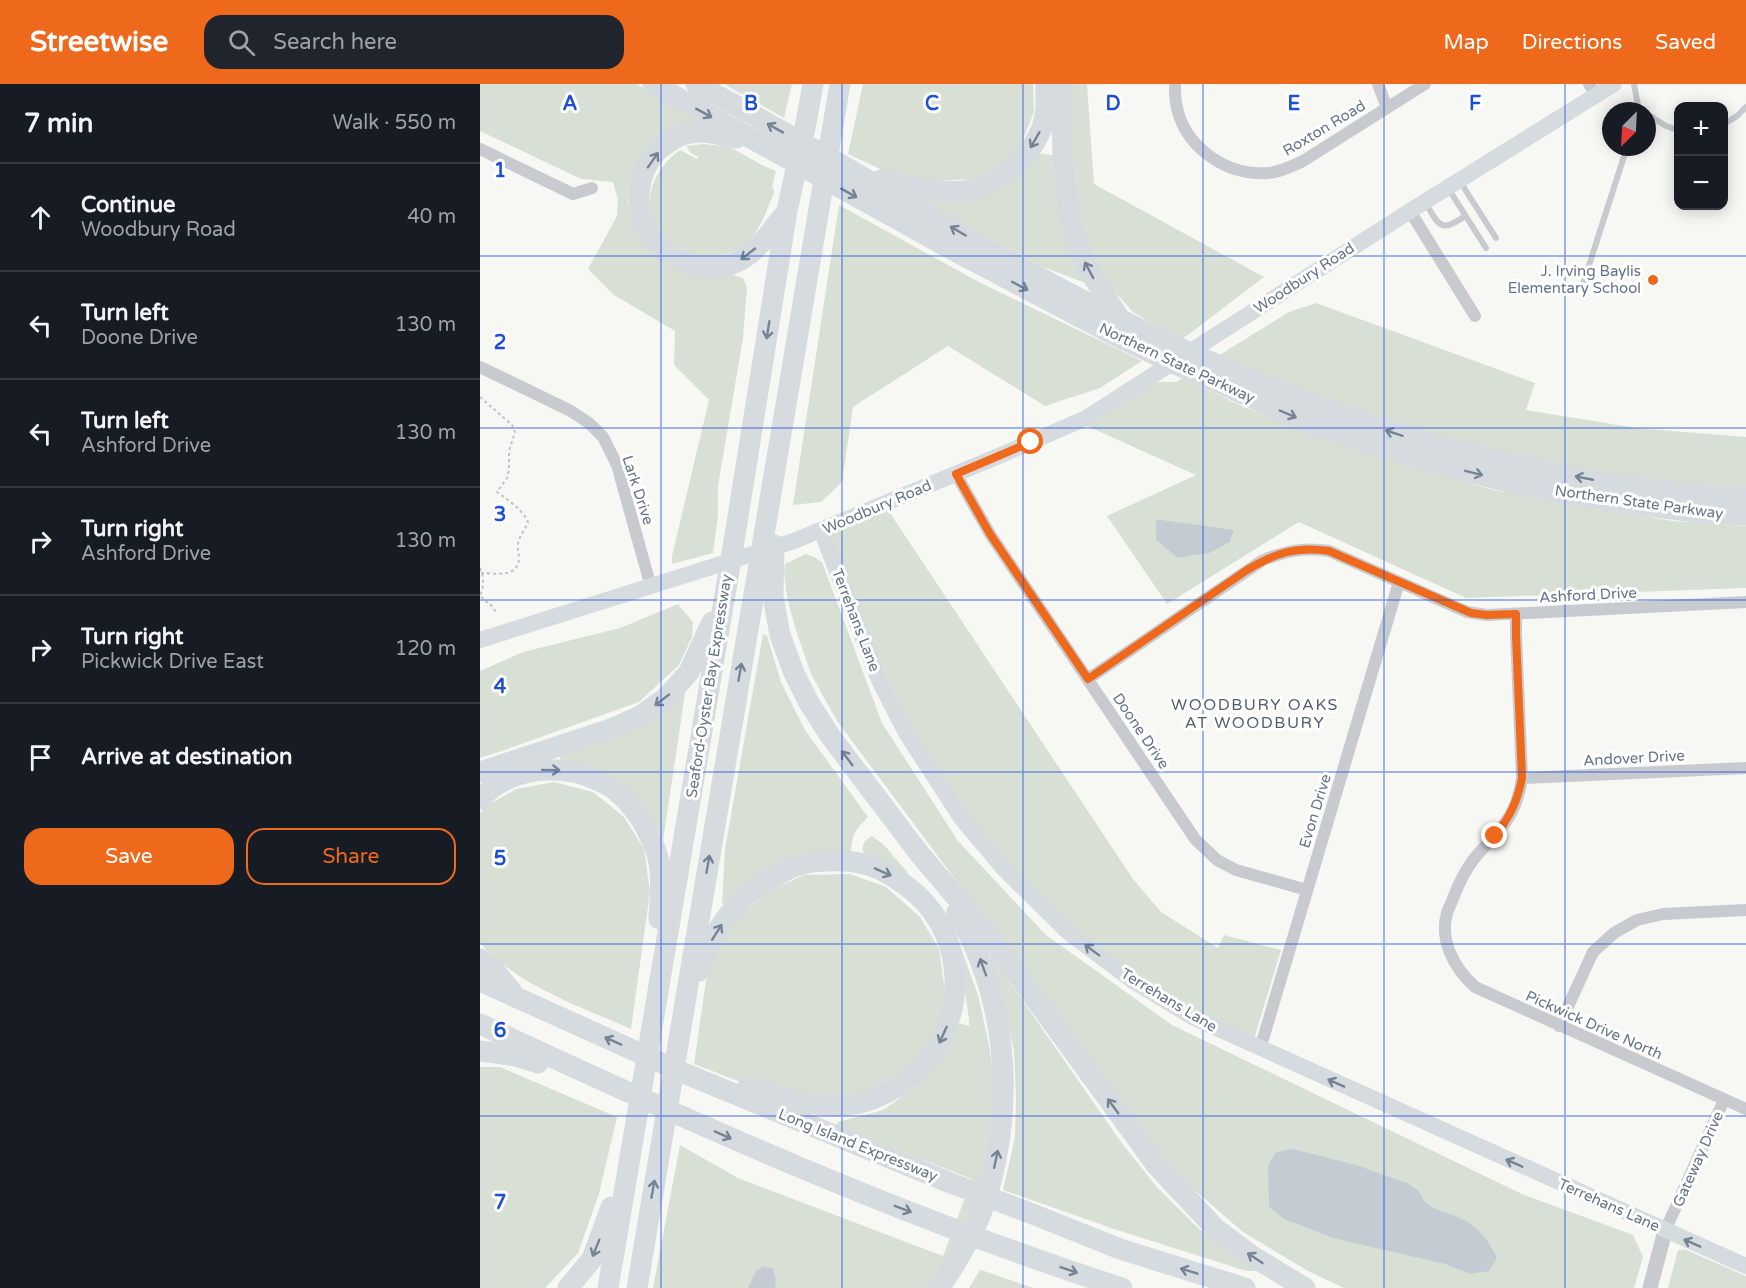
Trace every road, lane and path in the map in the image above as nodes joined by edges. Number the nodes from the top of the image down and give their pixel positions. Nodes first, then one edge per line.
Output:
1 (653, 84) edge
2 (811, 84) edge
3 (840, 84) edge
4 (848, 84) edge
5 (1046, 84) edge
6 (1061, 84) edge
7 (1175, 84) edge
8 (1378, 84) edge
9 (1425, 84) edge
10 (1614, 84) edge
11 (1634, 84) edge
12 (704, 87) edge
13 (1592, 90) edge
14 (1638, 102) edge
15 (1746, 107) edge
16 (1387, 108) junction
17 (1656, 120) edge
18 (1728, 122) edge
19 (1674, 129) edge
20 (832, 136) junction
21 (762, 143) junction
22 (480, 148) edge
23 (1625, 156) edge
24 (863, 177) junction
25 (1453, 183) junction
26 (592, 188) dead end
27 (789, 200) junction
28 (1424, 201) junction
29 (1410, 211) junction
30 (1465, 216) junction
31 (1496, 238) dead end
32 (1485, 248) dead end
33 (1583, 284) dead end
34 (1475, 316) dead end
35 (1120, 320) junction
36 (480, 367) edge
37 (480, 397) edge
38 (956, 474) junction
39 (777, 489) junction
40 (1746, 498) edge
41 (1746, 515) edge
42 (821, 530) junction
43 (480, 568) edge
44 (481, 573) edge
45 (1399, 582) junction
46 (651, 587) junction
47 (723, 597) junction
48 (1746, 602) edge
49 (496, 614) dead end
50 (1516, 614) junction
51 (480, 640) edge
52 (1088, 679) junction
53 (1746, 768) edge
54 (480, 772) edge
55 (1522, 778) junction
56 (480, 799) edge
57 (918, 852) junction
58 (1306, 890) junction
59 (1746, 910) edge
60 (480, 959) edge
61 (480, 981) edge
62 (518, 999) junction
63 (655, 1014) junction
64 (480, 1024) edge
65 (681, 1025) junction
66 (1559, 1026) junction
67 (1260, 1049) junction
68 (480, 1051) edge
69 (686, 1074) junction
70 (1725, 1100) junction
71 (1746, 1109) edge
72 (670, 1111) junction
73 (634, 1132) junction
74 (1665, 1231) junction
75 (1746, 1266) edge
76 (567, 1288) edge
77 (608, 1288) edge
78 (637, 1288) edge
79 (939, 1288) edge
80 (1122, 1288) edge
81 (1245, 1288) edge
82 (1305, 1288) edge
83 (1650, 1288) edge

1 -> 21 highway, Northern State Parkway
2 - 27 highway, Seaford-Oyster Bay Expressway
3 - 20 highway
4 - 20 highway
5 -> 24 highway
35 -> 6 highway
7 - 16 street, Roxton Road
8 - 16 street
9 - 16 street, Roxton Road
10 - 13 main road, Woodbury Road
11 - 14 lane
24 -> 12 highway, Northern State Parkway
13 - 25 main road, Woodbury Road
15 - 18 lane
17 - 19 lane
20 - 39 highway
27 -> 21 highway
21 -> 41 highway, Northern State Parkway
22 - 26 street
23 - 33 lane
35 -> 24 highway, Northern State Parkway
25 - 28 main road, Woodbury Road
25 - 30 lane
25 - 31 lane
27 -> 47 highway, Seaford-Oyster Bay Expressway
28 - 29 main road, Woodbury Road
28 - 30 lane
29 - 34 street
29 - 38 main road, Woodbury Road
30 - 32 lane
40 -> 35 highway, Northern State Parkway
36 - 46 street, Lark Drive
37 - 44 path
38 - 42 main road, Woodbury Road
38 - 52 street, Doone Drive
57 -> 39 highway
65 -> 39 highway, Seaford-Oyster Bay Expressway
42 - 46 main road, Woodbury Road
67 -> 42 main road, Terrehans Lane
43 - 44 path
44 - 49 path
45 - 50 street, Ashford Drive
45 - 52 street, Ashford Drive
45 - 58 street, Evon Drive
46 - 51 main road, Woodbury Road
47 -> 54 highway
47 - 63 highway, Seaford-Oyster Bay Expressway
48 - 50 street, Ashford Drive
50 - 55 street
52 - 58 street, Doone Drive
53 - 55 street, Andover Drive
55 - 66 street, Pickwick Drive North
56 -> 63 highway
79 -> 57 highway
82 -> 57 highway
58 - 67 street, Evon Drive
59 - 66 street
60 - 62 highway
61 - 62 highway, Long Island Expressway
69 -> 62 highway, Long Island Expressway
63 - 73 highway, Seaford-Oyster Bay Expressway
64 - 72 highway
65 -> 69 highway
78 -> 65 highway, Seaford-Oyster Bay Expressway
66 - 70 street, Pickwick Drive North
74 -> 67 main road, Terrehans Lane
68 - 72 highway
81 -> 69 highway, Long Island Expressway
70 - 71 street, Pickwick Drive North
70 - 74 street, Gateway Drive
72 -> 80 highway
73 -> 76 highway
73 - 77 highway, Seaford-Oyster Bay Expressway
75 -> 74 main road, Terrehans Lane
74 - 83 street, Gateway Drive

